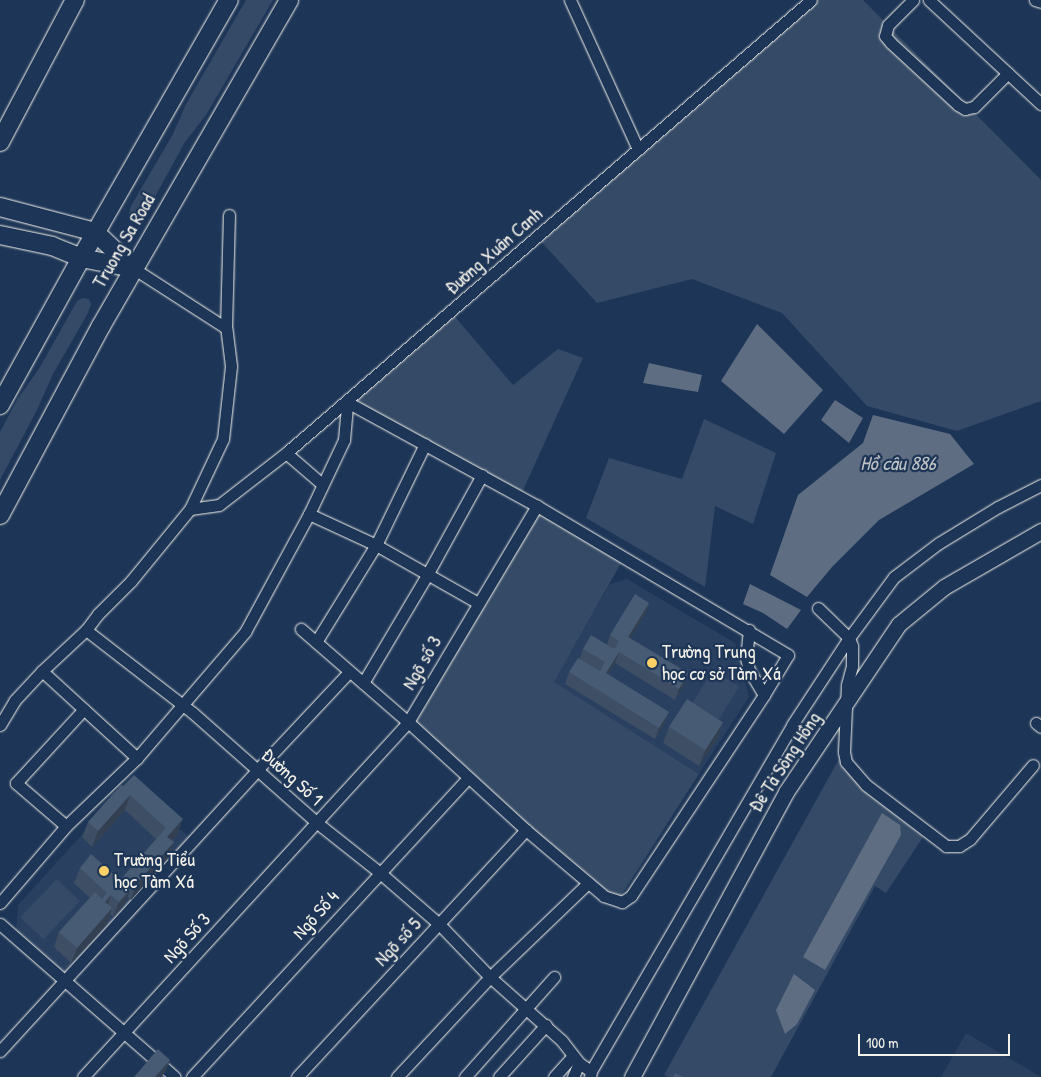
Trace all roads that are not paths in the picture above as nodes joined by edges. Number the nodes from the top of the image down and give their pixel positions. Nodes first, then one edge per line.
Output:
1 (75, 0) edge
2 (229, 0) edge
3 (289, 0) edge
4 (570, 0) edge
5 (811, 0) edge
6 (913, 0) edge
7 (929, 0) edge
8 (1035, 0) edge
9 (1041, 2) edge
10 (1008, 73) junction
11 (1041, 104) edge
12 (0, 142) edge
13 (638, 149) junction
14 (0, 207) edge
15 (229, 214) dead end
16 (95, 232) junction
17 (0, 235) edge
18 (81, 258) junction
19 (133, 268) junction
20 (226, 328) junction
21 (347, 402) junction
22 (0, 405) edge
23 (424, 444) junction
24 (286, 453) junction
25 (482, 475) junction
26 (322, 484) junction
27 (1041, 485) edge
28 (537, 506) junction
29 (190, 509) junction
30 (1, 514) edge
31 (309, 514) junction
32 (1041, 531) edge
33 (376, 545) junction
34 (427, 574) junction
35 (478, 603) junction
36 (818, 608) dead end
37 (301, 629) dead end
38 (86, 630) junction
39 (749, 630) junction
40 (849, 638) junction
41 (316, 642) junction
42 (42, 670) junction
43 (349, 672) junction
44 (363, 683) junction
45 (764, 695) junction
46 (847, 704) junction
47 (182, 706) junction
48 (84, 709) junction
49 (408, 722) junction
50 (0, 725) edge
51 (137, 758) junction
52 (1032, 765) dead end
53 (258, 769) junction
54 (468, 778) junction
55 (316, 822) junction
56 (66, 826) junction
57 (526, 830) junction
58 (379, 872) junction
59 (588, 883) junction
60 (0, 903) edge
61 (0, 924) edge
62 (439, 924) junction
63 (490, 977) junction
64 (554, 977) dead end
65 (64, 981) junction
66 (526, 1007) junction
67 (546, 1026) junction
68 (124, 1032) junction
69 (0, 1051) edge
70 (576, 1060) junction
71 (591, 1074) edge
72 (83, 1077) edge
73 (175, 1077) edge
74 (192, 1077) edge
75 (297, 1077) edge
76 (397, 1077) edge
77 (465, 1077) edge
78 (499, 1077) edge
79 (554, 1077) edge
80 (573, 1077) edge
81 (632, 1077) edge

1 - 12 highway
2 - 16 highway, Truong Sa Road
3 - 19 highway, Truong Sa Road
4 - 13 street
5 - 13 street, Đường Xuân Canh
6 - 10 street
7 - 10 street
8 - 9 street
10 - 11 street
13 - 21 street, Đường Xuân Canh
14 - 16 highway
15 - 20 street
16 - 18 highway, Truong Sa Road
16 - 19 highway
17 - 18 highway
18 - 19 highway
18 - 22 highway, Truong Sa Road
19 - 20 street
19 - 30 highway, Truong Sa Road
20 - 29 street
21 - 23 street
21 - 24 street, Đường Xuân Canh
21 - 26 street
23 - 25 street
23 - 33 street
24 - 26 street
24 - 29 street, Đường Xuân Canh
25 - 28 street
25 - 34 street
26 - 31 street
27 - 40 street
28 - 35 street, Ngõ số 3
28 - 39 street
29 - 38 street
31 - 33 street
31 - 47 street
32 - 46 main road, Đê Tả Sông Hồng
33 - 34 street
33 - 41 street
34 - 35 street
34 - 44 street
35 - 49 street, Ngõ số 3
36 - 40 street
37 - 41 street
38 - 42 street
38 - 47 street, Đường Số 1
39 - 45 street
39 - 45 street
40 - 46 street
40 - 71 street
41 - 43 street
42 - 48 street
42 - 50 street
43 - 44 street
43 - 53 street
44 - 49 street
45 - 59 street
46 - 52 street
46 - 81 main road, Đê Tả Sông Hồng
47 - 51 street
47 - 53 street, Đường Số 1
48 - 51 street
48 - 56 street
49 - 54 street
49 - 55 street, Ngõ số 3
51 - 56 street
53 - 55 street, Đường Số 1
53 - 65 street
54 - 57 street
54 - 58 street, Ngõ Số 4
55 - 58 street, Đường Số 1
55 - 68 street, Ngõ Số 3
56 - 60 street
57 - 59 street
57 - 62 street, Ngõ số 5
58 - 62 street, Đường Số 1
58 - 74 street, Ngõ Số 4
59 - 63 street
61 - 65 street
62 - 63 street, Đường Số 1
62 - 75 street, Ngõ số 5
63 - 66 street, Đường Số 1
63 - 76 street
64 - 66 street
65 - 68 street
65 - 69 street
66 - 67 street, Đường Số 1
66 - 77 street
67 - 70 street, Đường Số 1
67 - 78 street
68 - 72 street, Ngõ Số 3
68 - 73 street
70 - 71 street, Đường Số 1
70 - 79 street
70 - 80 street

